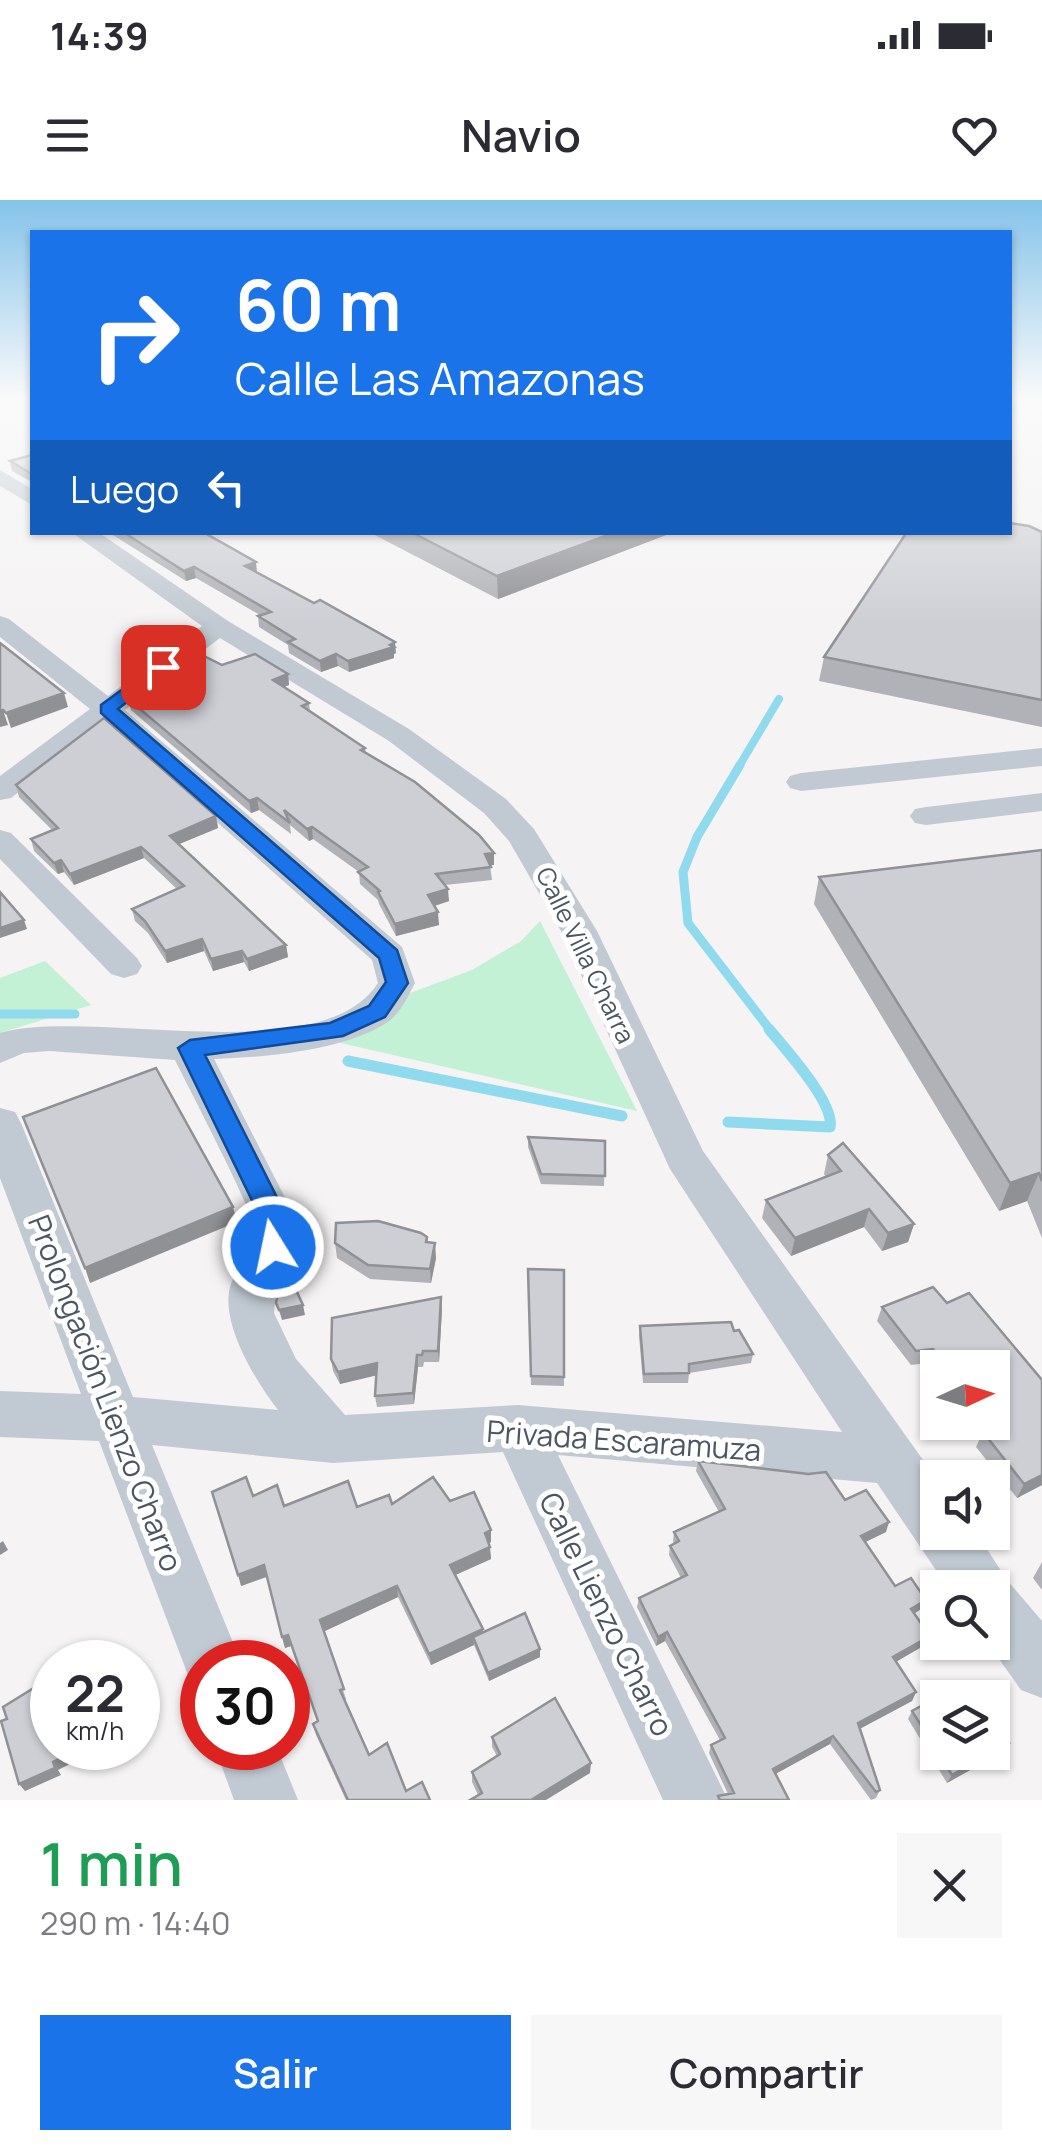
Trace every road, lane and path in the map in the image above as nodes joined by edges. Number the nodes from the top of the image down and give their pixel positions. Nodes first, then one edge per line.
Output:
1 (0, 476) edge
2 (30, 498) edge
3 (86, 535) edge
4 (0, 624) edge
5 (219, 626) junction
6 (107, 709) junction
7 (1042, 758) edge
8 (801, 782) dead end
9 (0, 791) edge
10 (1042, 802) edge
11 (926, 816) dead end
12 (0, 840) edge
13 (124, 966) dead end
14 (1, 1047) edge
15 (190, 1048) junction
16 (5, 1148) edge
17 (0, 1414) edge
18 (114, 1418) junction
19 (518, 1428) junction
20 (332, 1440) junction
21 (889, 1460) junction
22 (920, 1503) edge
23 (1010, 1626) edge
24 (203, 1640) edge
25 (1042, 1669) edge
26 (254, 1770) edge
27 (266, 1800) edge
28 (696, 1800) edge

1 - 2 street
3 - 5 street, Calle Villa Charra
4 - 6 street
5 - 6 street
5 - 21 street, Calle Villa Charra
6 - 9 street
6 - 15 street
7 - 8 street
10 - 11 street
12 - 13 street
14 - 15 street
15 - 20 street
16 - 18 street, Prolongación Lienzo Charro
17 - 18 street, Privada Escaramuza
18 - 20 street, Privada Escaramuza
18 - 24 street, Prolongación Lienzo Charro
19 - 20 street, Privada Escaramuza
19 - 21 street, Privada Escaramuza
19 - 28 street, Calle Lienzo Charro
21 - 22 street, Calle Villa Charra
23 - 25 street
26 - 27 street

